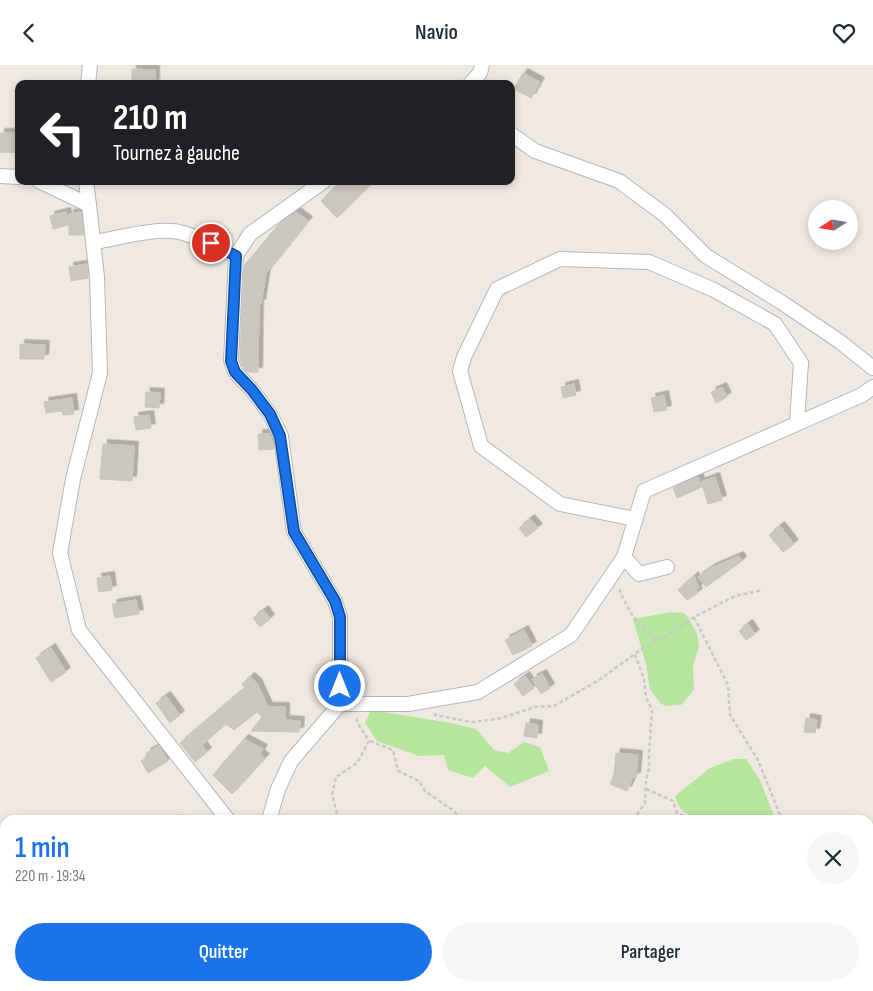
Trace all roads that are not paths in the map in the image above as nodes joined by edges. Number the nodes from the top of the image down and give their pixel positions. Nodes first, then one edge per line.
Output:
1 (90, 65) edge
2 (482, 65) edge
3 (88, 80) edge
4 (474, 80) edge
5 (515, 137) edge
6 (0, 176) edge
7 (15, 177) edge
8 (47, 185) edge
9 (86, 185) edge
10 (318, 185) edge
11 (89, 205) junction
12 (95, 242) junction
13 (236, 256) junction
14 (873, 368) edge
15 (873, 387) edge
16 (797, 423) junction
17 (635, 519) junction
18 (624, 557) junction
19 (667, 567) dead end
20 (340, 704) junction
21 (224, 815) edge
22 (270, 815) edge

1 - 3 street
2 - 4 street
5 - 14 street
6 - 7 street
8 - 11 street
9 - 11 street
10 - 13 street
11 - 12 street
12 - 13 street
12 - 21 street
13 - 20 street
15 - 16 street
16 - 17 street
16 - 17 street
17 - 18 street
18 - 19 street
18 - 20 street
20 - 22 street

